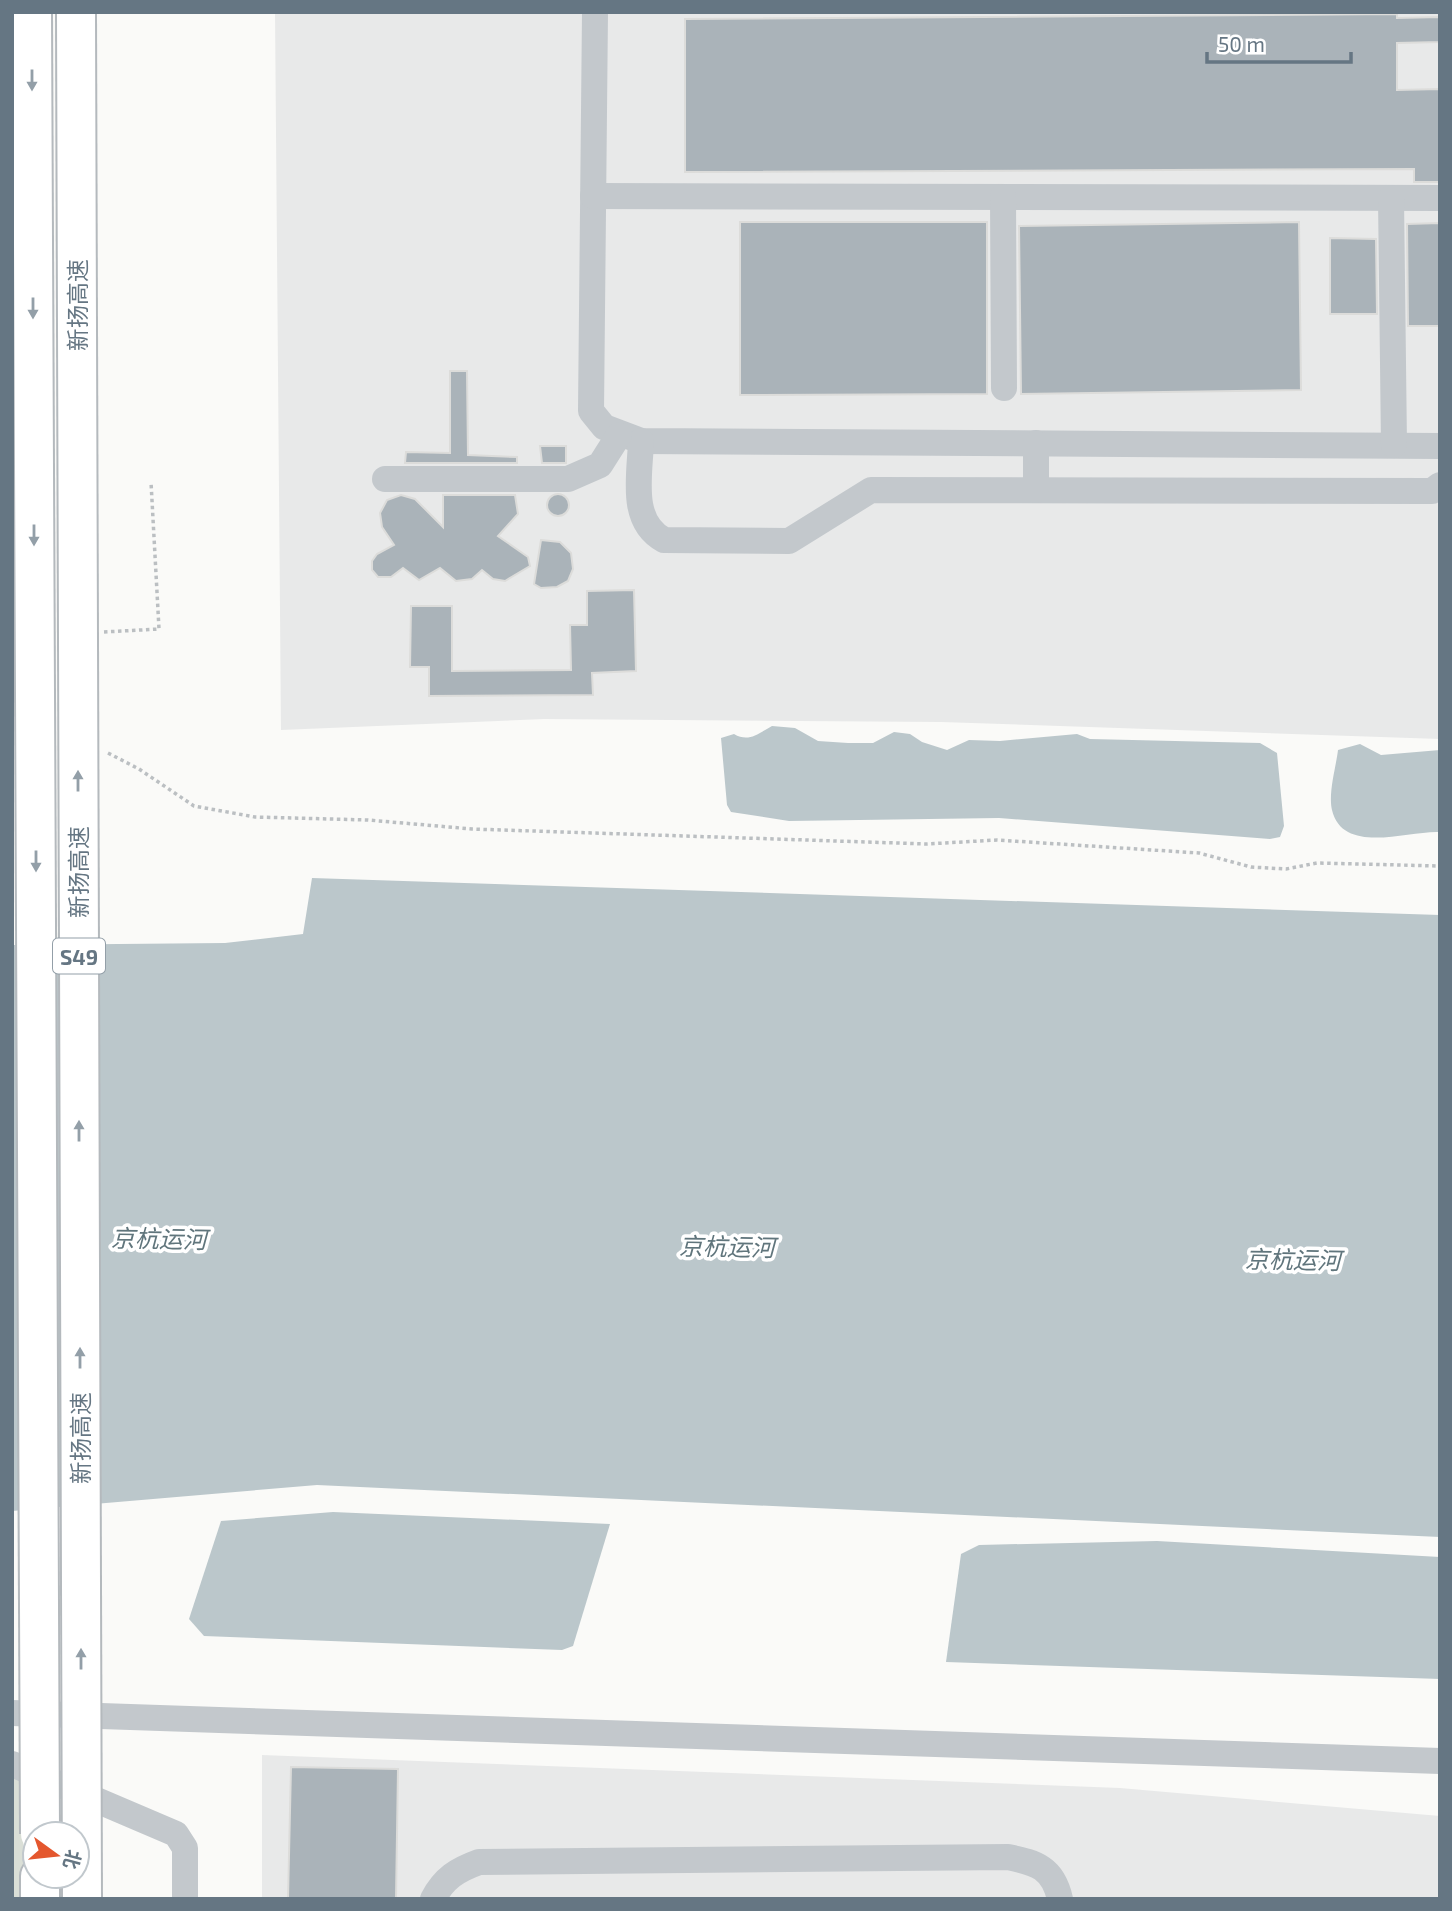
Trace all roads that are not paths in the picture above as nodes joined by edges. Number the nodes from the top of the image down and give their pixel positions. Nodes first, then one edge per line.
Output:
1 (32, 12) edge
2 (76, 12) edge
3 (595, 12) edge
4 (593, 196) junction
5 (1003, 197) junction
6 (1391, 198) junction
7 (1440, 198) edge
8 (1004, 388) dead end
9 (630, 438) junction
10 (1036, 443) junction
11 (1394, 445) junction
12 (1440, 446) edge
13 (385, 479) dead end
14 (1440, 485) edge
15 (1036, 490) junction
16 (12, 1713) edge
17 (1440, 1761) edge
18 (12, 1764) edge
19 (40, 1820) edge
20 (82, 1899) edge
21 (185, 1899) edge
22 (433, 1899) edge
23 (1060, 1899) edge

1 -> 19 highway, 新扬高速 / S49, bridge
20 -> 2 highway, 新扬高速 / S49, bridge
3 - 4 street
4 - 5 street
4 - 9 street
5 - 6 street
5 - 8 street
6 - 7 street
6 - 11 street
9 - 10 street
9 - 13 street
9 - 15 street
10 - 11 street
10 - 15 street
11 - 12 street
14 - 15 street
16 - 17 street
18 - 21 street
22 - 23 street

